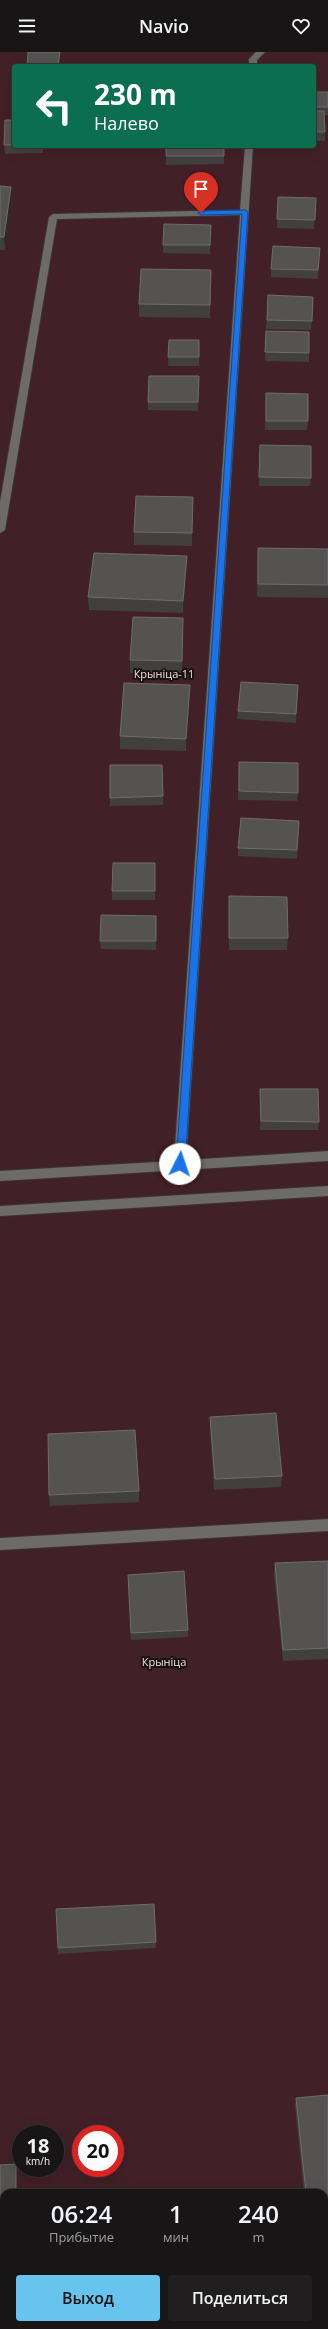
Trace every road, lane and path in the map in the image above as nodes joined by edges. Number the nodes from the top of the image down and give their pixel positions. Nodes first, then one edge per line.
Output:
1 (261, 52) edge
2 (253, 64) edge
3 (249, 148) edge
4 (245, 212) junction
5 (0, 530) edge
6 (328, 1156) edge
7 (180, 1164) junction
8 (0, 1176) edge
9 (328, 1191) edge
10 (0, 1211) edge
11 (328, 1525) edge
12 (0, 1544) edge

1 - 2 street
3 - 4 street
4 - 5 street
4 - 7 street
6 - 7 street
7 - 8 street
9 - 10 street
11 - 12 street

